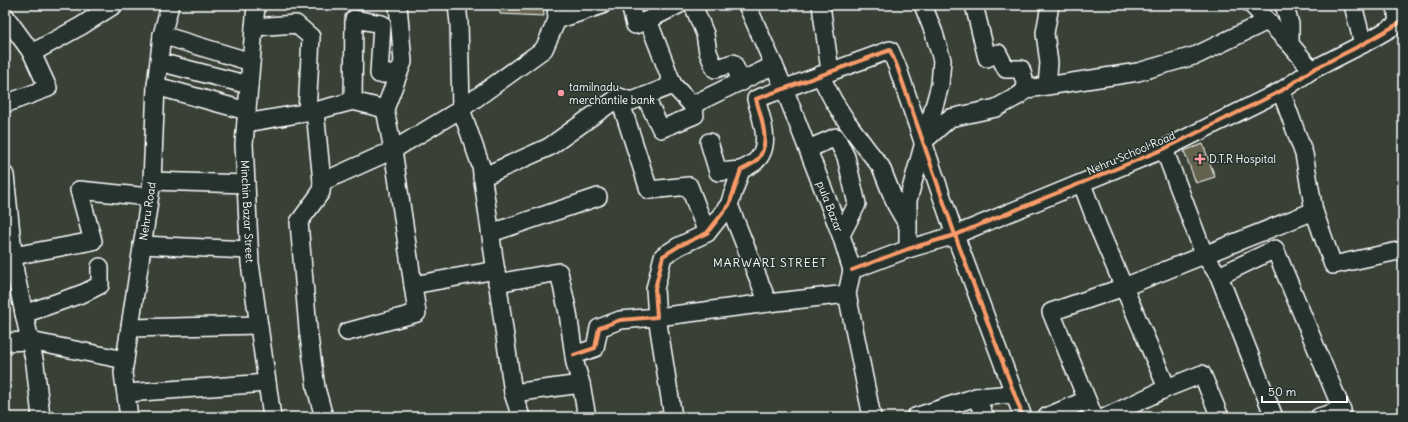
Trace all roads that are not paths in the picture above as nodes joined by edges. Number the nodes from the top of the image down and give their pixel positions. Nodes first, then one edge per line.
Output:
1 (114, 5) edge
2 (170, 5) edge
3 (256, 5) edge
4 (398, 5) edge
5 (457, 5) edge
6 (602, 5) edge
7 (630, 5) edge
8 (678, 5) edge
9 (693, 5) edge
10 (747, 5) edge
11 (821, 5) edge
12 (923, 5) edge
13 (974, 5) edge
14 (1050, 5) edge
15 (1252, 5) edge
16 (1284, 5) edge
17 (1353, 5) edge
18 (1396, 5) edge
19 (556, 13) edge
20 (5, 16) edge
21 (648, 20) junction
22 (1267, 21) junction
23 (1400, 22) edge
24 (254, 27) junction
25 (162, 35) junction
26 (1290, 44) junction
27 (1363, 44) junction
28 (32, 53) junction
29 (159, 62) junction
30 (251, 62) junction
31 (774, 65) junction
32 (1312, 70) junction
33 (825, 73) junction
34 (398, 74) junction
35 (742, 82) junction
36 (249, 85) junction
37 (672, 85) junction
38 (1047, 85) junction
39 (156, 86) junction
40 (784, 88) junction
41 (1027, 89) junction
42 (1281, 91) junction
43 (645, 96) junction
44 (619, 98) junction
45 (352, 102) junction
46 (5, 104) edge
47 (692, 105) junction
48 (385, 109) junction
49 (461, 109) junction
50 (311, 112) junction
51 (246, 117) junction
52 (709, 142) dead end
53 (923, 142) junction
54 (808, 149) junction
55 (393, 150) junction
56 (1164, 150) junction
57 (741, 170) junction
58 (5, 175) edge
59 (482, 177) junction
60 (322, 182) junction
61 (246, 184) junction
62 (1082, 184) junction
63 (151, 189) junction
64 (598, 197) dead end
65 (729, 205) junction
66 (1314, 211) junction
67 (907, 224) junction
68 (491, 233) junction
69 (707, 233) junction
70 (841, 235) junction
71 (955, 236) junction
72 (142, 245) junction
73 (908, 249) junction
74 (249, 250) junction
75 (1403, 250) edge
76 (1204, 254) junction
77 (13, 256) junction
78 (100, 266) dead end
79 (852, 270) junction
80 (496, 276) junction
81 (1219, 276) junction
82 (413, 285) junction
83 (1124, 287) junction
84 (847, 294) junction
85 (768, 304) junction
86 (24, 314) junction
87 (657, 317) junction
88 (259, 325) junction
89 (130, 328) junction
90 (347, 332) dead end
91 (5, 342) edge
92 (30, 342) junction
93 (574, 355) junction
94 (125, 360) junction
95 (267, 383) junction
96 (581, 384) junction
97 (1167, 388) junction
98 (126, 392) junction
99 (513, 393) junction
100 (1014, 394) junction
101 (976, 397) junction
102 (1086, 400) junction
103 (41, 417) edge
104 (129, 417) edge
105 (272, 417) edge
106 (324, 417) edge
107 (521, 417) edge
108 (587, 417) edge
109 (673, 417) edge
110 (872, 417) edge
111 (915, 417) edge
112 (984, 417) edge
113 (1023, 417) edge
114 (1046, 417) edge
115 (1094, 417) edge
116 (1106, 417) edge
117 (1220, 417) edge
118 (1274, 417) edge
119 (1319, 417) edge

1 - 28 street
2 - 25 street, Nehru Road
3 - 24 street, Minchin Bazar Street
4 - 34 street
5 - 49 street
6 - 19 street
7 - 21 street
8 - 21 street
9 - 35 street
10 - 31 street, pula Bazar
11 - 33 street
12 - 53 street
13 - 41 street
14 - 38 street
15 - 22 street
16 - 26 street
17 - 27 street
18 - 23 street
19 - 49 street
20 - 28 street
21 - 37 street
22 - 26 street
22 - 38 street
23 - 27 street, Nehru School Road
24 - 30 street, Minchin Bazar Street
24 - 50 street
25 - 29 street, Nehru Road
25 - 30 street
26 - 32 street
27 - 32 street, Nehru School Road
28 - 46 street
29 - 36 street
29 - 39 street, Nehru Road
30 - 36 street, Minchin Bazar Street
31 - 35 street
31 - 40 street, pula Bazar
32 - 42 street, Nehru School Road
33 - 40 street
33 - 53 street
33 - 67 street
34 - 45 street
34 - 48 street
35 - 47 street
36 - 51 street, Minchin Bazar Street
37 - 43 street
37 - 47 street
38 - 41 street
39 - 51 street
39 - 63 street, Nehru Road
40 - 54 street, pula Bazar
40 - 57 street
41 - 53 street
42 - 56 street, Nehru School Road
42 - 66 street
43 - 44 street
43 - 47 street
44 - 59 street
44 - 69 street
45 - 48 street
45 - 50 street
48 - 55 street
49 - 55 street
49 - 59 street
50 - 51 street
50 - 60 street
51 - 61 street, Minchin Bazar Street
52 - 57 street
53 - 67 street
53 - 71 street
54 - 70 street, pula Bazar
54 - 70 street
55 - 60 street
55 - 82 street
56 - 62 street, Nehru School Road
56 - 76 street
57 - 65 street
58 - 77 street
59 - 68 street
60 - 106 street
61 - 63 street
61 - 74 street, Minchin Bazar Street
62 - 71 street, Nehru School Road
62 - 83 street
63 - 72 street, Nehru Road
63 - 77 street
64 - 68 street
65 - 69 street
65 - 85 street
66 - 75 street
66 - 76 street
67 - 73 street
68 - 80 street
69 - 87 street
70 - 79 street, pula Bazar
71 - 73 street, Nehru School Road
71 - 100 street
72 - 74 street
72 - 89 street, Nehru Road
73 - 79 street, Nehru School Road
74 - 88 street, Minchin Bazar Street
76 - 81 street
76 - 83 street
77 - 86 street
78 - 86 street
79 - 84 street, pula Bazar
80 - 82 street
80 - 93 street
80 - 99 street
81 - 118 street
81 - 119 street
82 - 90 street
83 - 97 street
83 - 102 street
84 - 85 street
84 - 110 street, pula Bazar
85 - 87 street
86 - 92 street
87 - 93 street
87 - 109 street
88 - 89 street
88 - 95 street, Minchin Bazar Street
89 - 94 street, Nehru Road
91 - 92 street
92 - 94 street
92 - 103 street
93 - 96 street
94 - 98 street, Nehru Road
95 - 98 street
95 - 105 street, Minchin Bazar Street
96 - 99 street
96 - 108 street
97 - 116 street
97 - 117 street
98 - 104 street, Nehru Road
99 - 107 street
100 - 101 street
100 - 113 street
101 - 111 street
101 - 112 street
102 - 114 street
102 - 115 street

